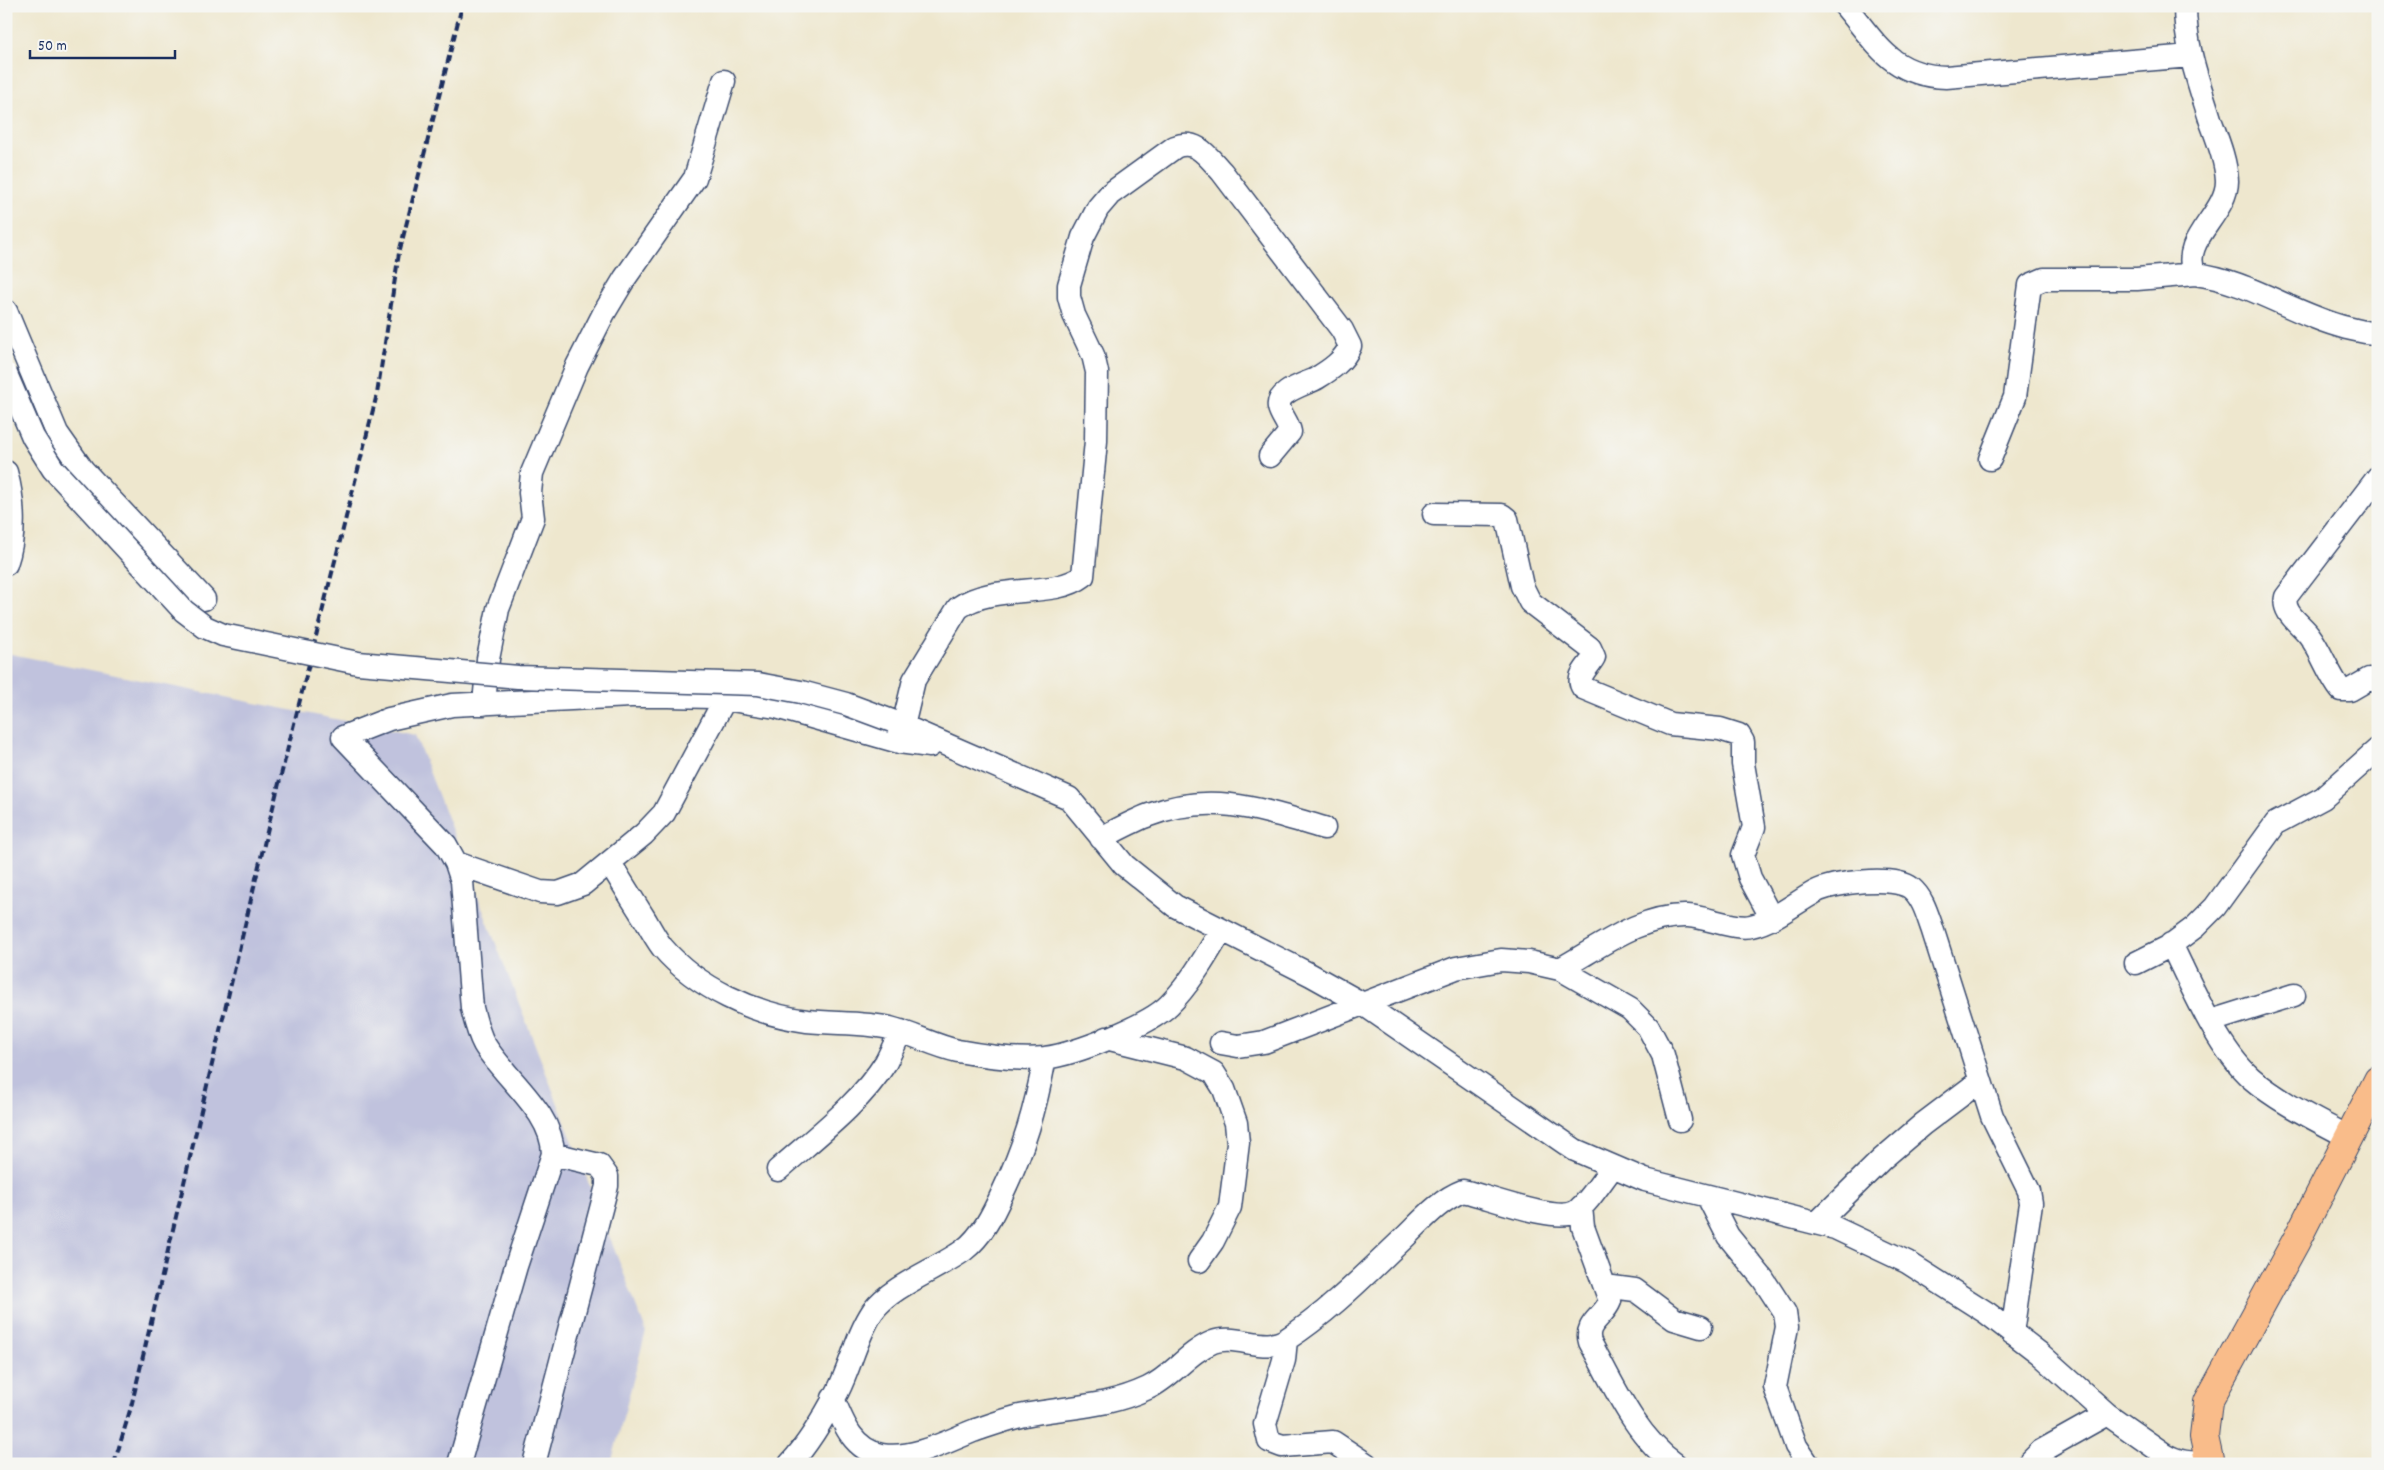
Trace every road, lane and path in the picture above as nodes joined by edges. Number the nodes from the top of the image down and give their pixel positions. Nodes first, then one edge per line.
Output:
1 (1845, 6) edge
2 (2185, 6) edge
3 (2190, 56) junction
4 (724, 81) dead end
5 (2195, 274) junction
6 (6, 311) edge
7 (2378, 333) edge
8 (6, 374) edge
9 (1270, 456) dead end
10 (1990, 459) dead end
11 (6, 472) edge
12 (2378, 477) edge
13 (1434, 514) dead end
14 (6, 564) edge
15 (204, 599) dead end
16 (2378, 681) edge
17 (726, 699) junction
18 (484, 704) junction
19 (898, 724) junction
20 (948, 746) junction
21 (2378, 749) edge
22 (1324, 828) dead end
23 (1101, 838) junction
24 (456, 863) junction
25 (610, 864) junction
26 (1771, 917) junction
27 (1221, 931) junction
28 (2171, 944) junction
29 (2136, 963) dead end
30 (1560, 969) junction
31 (2294, 995) dead end
32 (1364, 1004) junction
33 (2211, 1021) junction
34 (901, 1031) junction
35 (1106, 1038) junction
36 (1221, 1043) dead end
37 (1045, 1058) junction
38 (2378, 1080) edge
39 (1980, 1081) junction
40 (1680, 1120) dead end
41 (2350, 1138) junction
42 (553, 1154) junction
43 (1612, 1168) junction
44 (778, 1170) dead end
45 (1708, 1196) junction
46 (1581, 1207) junction
47 (1817, 1223) junction
48 (1199, 1261) dead end
49 (1605, 1286) junction
50 (1701, 1327) dead end
51 (2012, 1333) junction
52 (1286, 1340) junction
53 (833, 1398) junction
54 (2107, 1414) junction
55 (2209, 1463) edge
56 (459, 1464) edge
57 (534, 1464) edge
58 (790, 1464) edge
59 (1366, 1464) edge
60 (1675, 1464) edge
61 (1808, 1464) edge
62 (2028, 1464) edge

1 - 3 street
2 - 3 street
3 - 5 street
4 - 18 street
5 - 7 street
5 - 10 street
6 - 15 street
8 - 19 street, bridge
9 - 19 street
11 - 14 street
12 - 16 street
13 - 26 street
17 - 18 street
17 - 20 street
17 - 25 street
18 - 24 street
19 - 20 street
20 - 23 street
21 - 28 street
22 - 23 street
23 - 27 street
24 - 25 street
24 - 42 street
25 - 34 street
26 - 30 street
26 - 39 street
27 - 32 street
27 - 35 street
28 - 29 street
28 - 33 street
30 - 32 street
30 - 40 street
31 - 33 street
32 - 36 street
32 - 43 street
33 - 41 street
34 - 37 street
34 - 44 street
35 - 37 street
35 - 48 street
37 - 53 street
38 - 41 main road
39 - 47 street
39 - 51 street
41 - 55 main road
42 - 56 street
42 - 57 street
43 - 45 street
43 - 46 street
45 - 47 street
45 - 61 street
46 - 49 street
46 - 52 street
47 - 51 street
49 - 50 street
49 - 60 street
51 - 54 street
52 - 53 street
52 - 59 street
53 - 58 street
54 - 55 street
54 - 62 street

